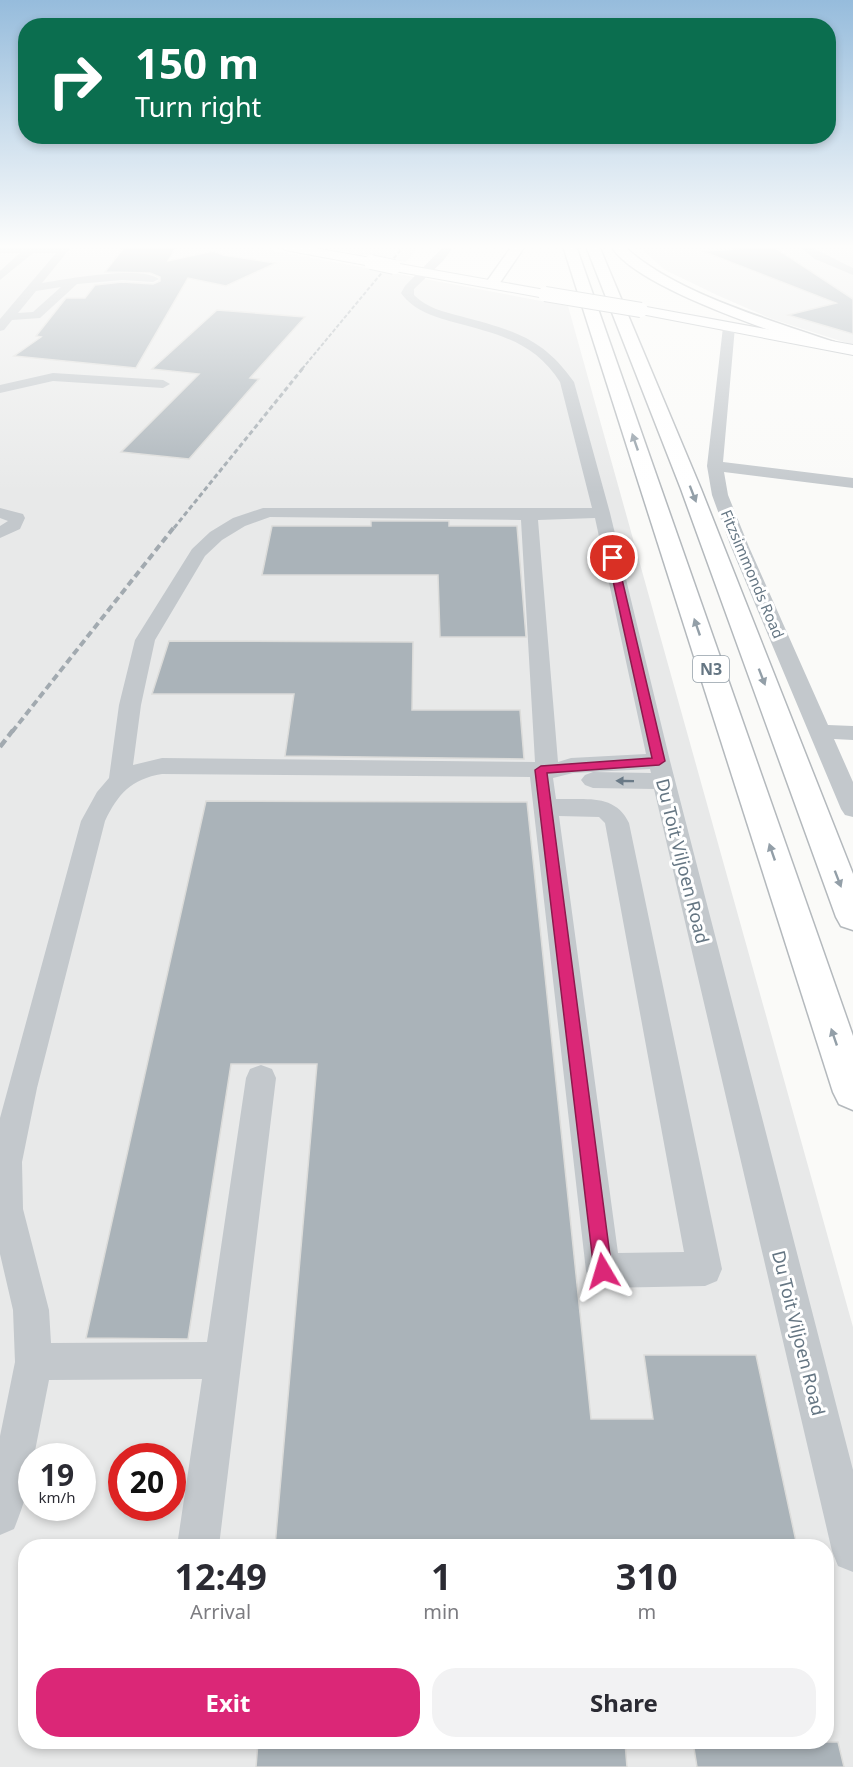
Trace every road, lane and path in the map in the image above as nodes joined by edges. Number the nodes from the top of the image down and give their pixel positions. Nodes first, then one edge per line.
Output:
1 (487, 328) edge
2 (597, 328) edge
3 (626, 328) edge
4 (729, 328) edge
5 (737, 328) edge
6 (783, 328) edge
7 (828, 345) junction
8 (853, 350) edge
9 (162, 384) dead end
10 (0, 389) edge
11 (715, 466) junction
12 (853, 483) edge
13 (0, 513) edge
14 (602, 513) junction
15 (529, 515) junction
16 (0, 533) edge
17 (820, 732) junction
18 (853, 733) edge
19 (549, 770) junction
20 (662, 771) junction
21 (120, 778) junction
22 (546, 807) junction
23 (853, 809) edge
24 (853, 917) edge
25 (261, 1078) dead end
26 (853, 1092) edge
27 (223, 1360) junction
28 (33, 1362) junction
29 (0, 1515) edge
30 (199, 1539) edge
31 (853, 1551) edge

1 - 14 street, Du Toit Viljoen Road
26 -> 2 highway, N3
3 -> 24 highway, N3
4 - 11 street, Fitzsimmonds Road
5 - 7 main road
6 - 7 highway
7 - 8 main road
9 - 10 street
11 - 12 street
11 - 17 street, Fitzsimmonds Road
13 - 16 street
14 - 15 street
14 - 20 street, Du Toit Viljoen Road
15 - 19 street
15 - 21 street
17 - 18 street
17 - 23 street, Fitzsimmonds Road
19 - 20 street
19 - 21 street
19 - 22 street
20 - 31 street, Du Toit Viljoen Road
21 - 28 street
22 - 22 street
25 - 27 street
27 - 28 street
27 - 30 street
28 - 29 street

